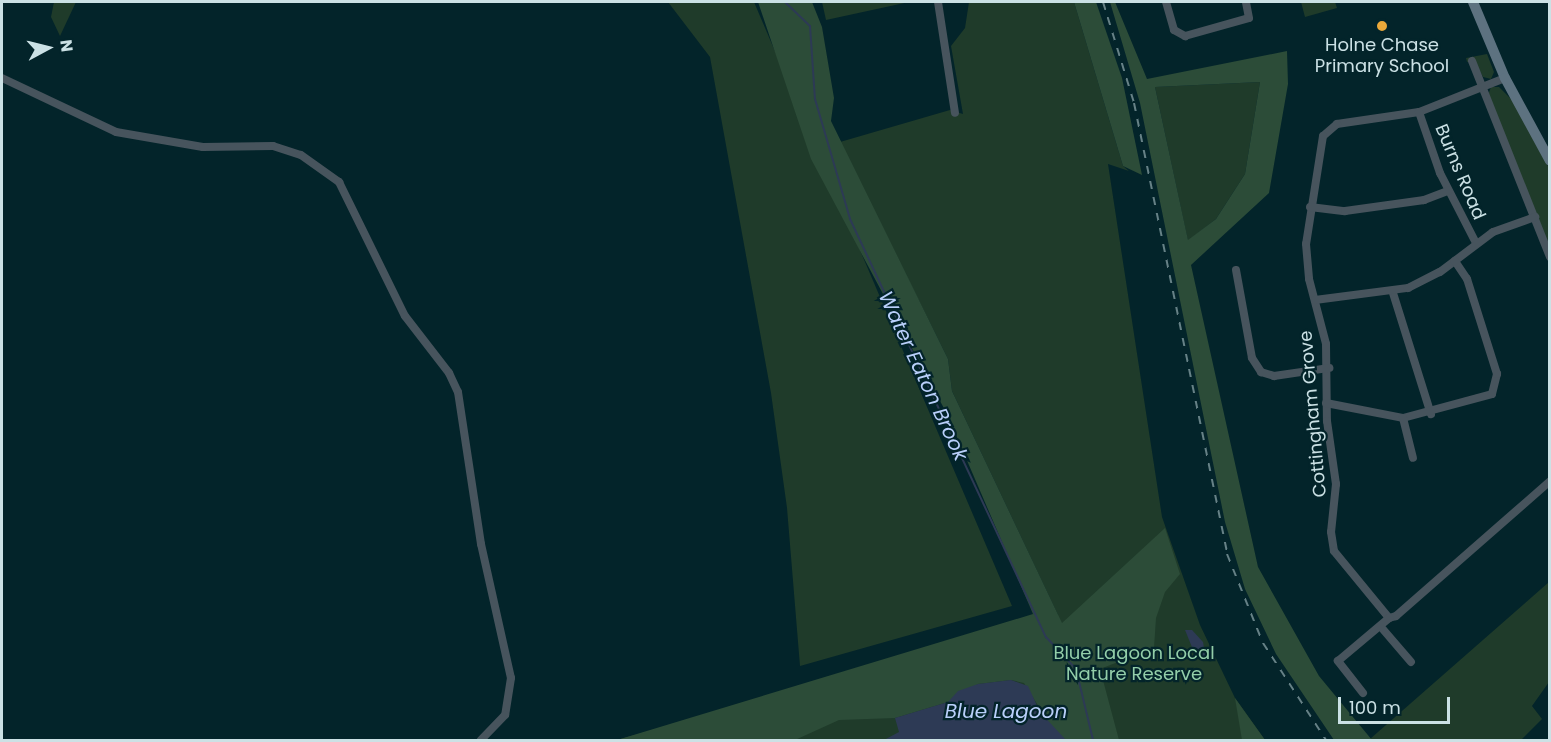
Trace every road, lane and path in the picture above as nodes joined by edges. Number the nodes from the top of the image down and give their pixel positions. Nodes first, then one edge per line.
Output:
1 (938, 2) edge
2 (1166, 2) edge
3 (1246, 2) edge
4 (1473, 2) edge
5 (1472, 61) dead end
6 (2, 78) edge
7 (1505, 78) junction
8 (1482, 87) junction
9 (1419, 112) junction
10 (955, 113) dead end
11 (1550, 161) edge
12 (1448, 191) junction
13 (1310, 207) junction
14 (1535, 217) junction
15 (1476, 243) junction
16 (1550, 257) edge
17 (1455, 261) junction
18 (1236, 270) dead end
19 (1393, 293) junction
20 (1315, 300) junction
21 (1329, 368) junction
22 (1326, 403) junction
23 (1431, 414) junction
24 (1403, 418) junction
25 (1413, 458) dead end
26 (1550, 481) edge
27 (1389, 618) junction
28 (1381, 627) junction
29 (1411, 662) dead end
30 (1363, 693) dead end
31 (481, 741) edge

1 - 10 street
2 - 3 street
4 - 7 main road
5 - 8 street
6 - 31 street
7 - 8 street, Cottingham Grove
7 - 11 main road
8 - 9 street, Cottingham Grove
8 - 14 street
9 - 12 street, Burns Road
9 - 13 street, Cottingham Grove
12 - 13 street
12 - 15 street, Burns Road
13 - 20 street, Cottingham Grove
14 - 15 street
14 - 16 street
15 - 17 street
17 - 19 street
17 - 23 street
18 - 21 street
19 - 20 street
19 - 23 street
20 - 21 street, Cottingham Grove
21 - 22 street, Cottingham Grove
22 - 24 street
22 - 27 street, Cottingham Grove
23 - 24 street
24 - 25 street
26 - 27 street
27 - 28 street
28 - 29 street
28 - 30 street

